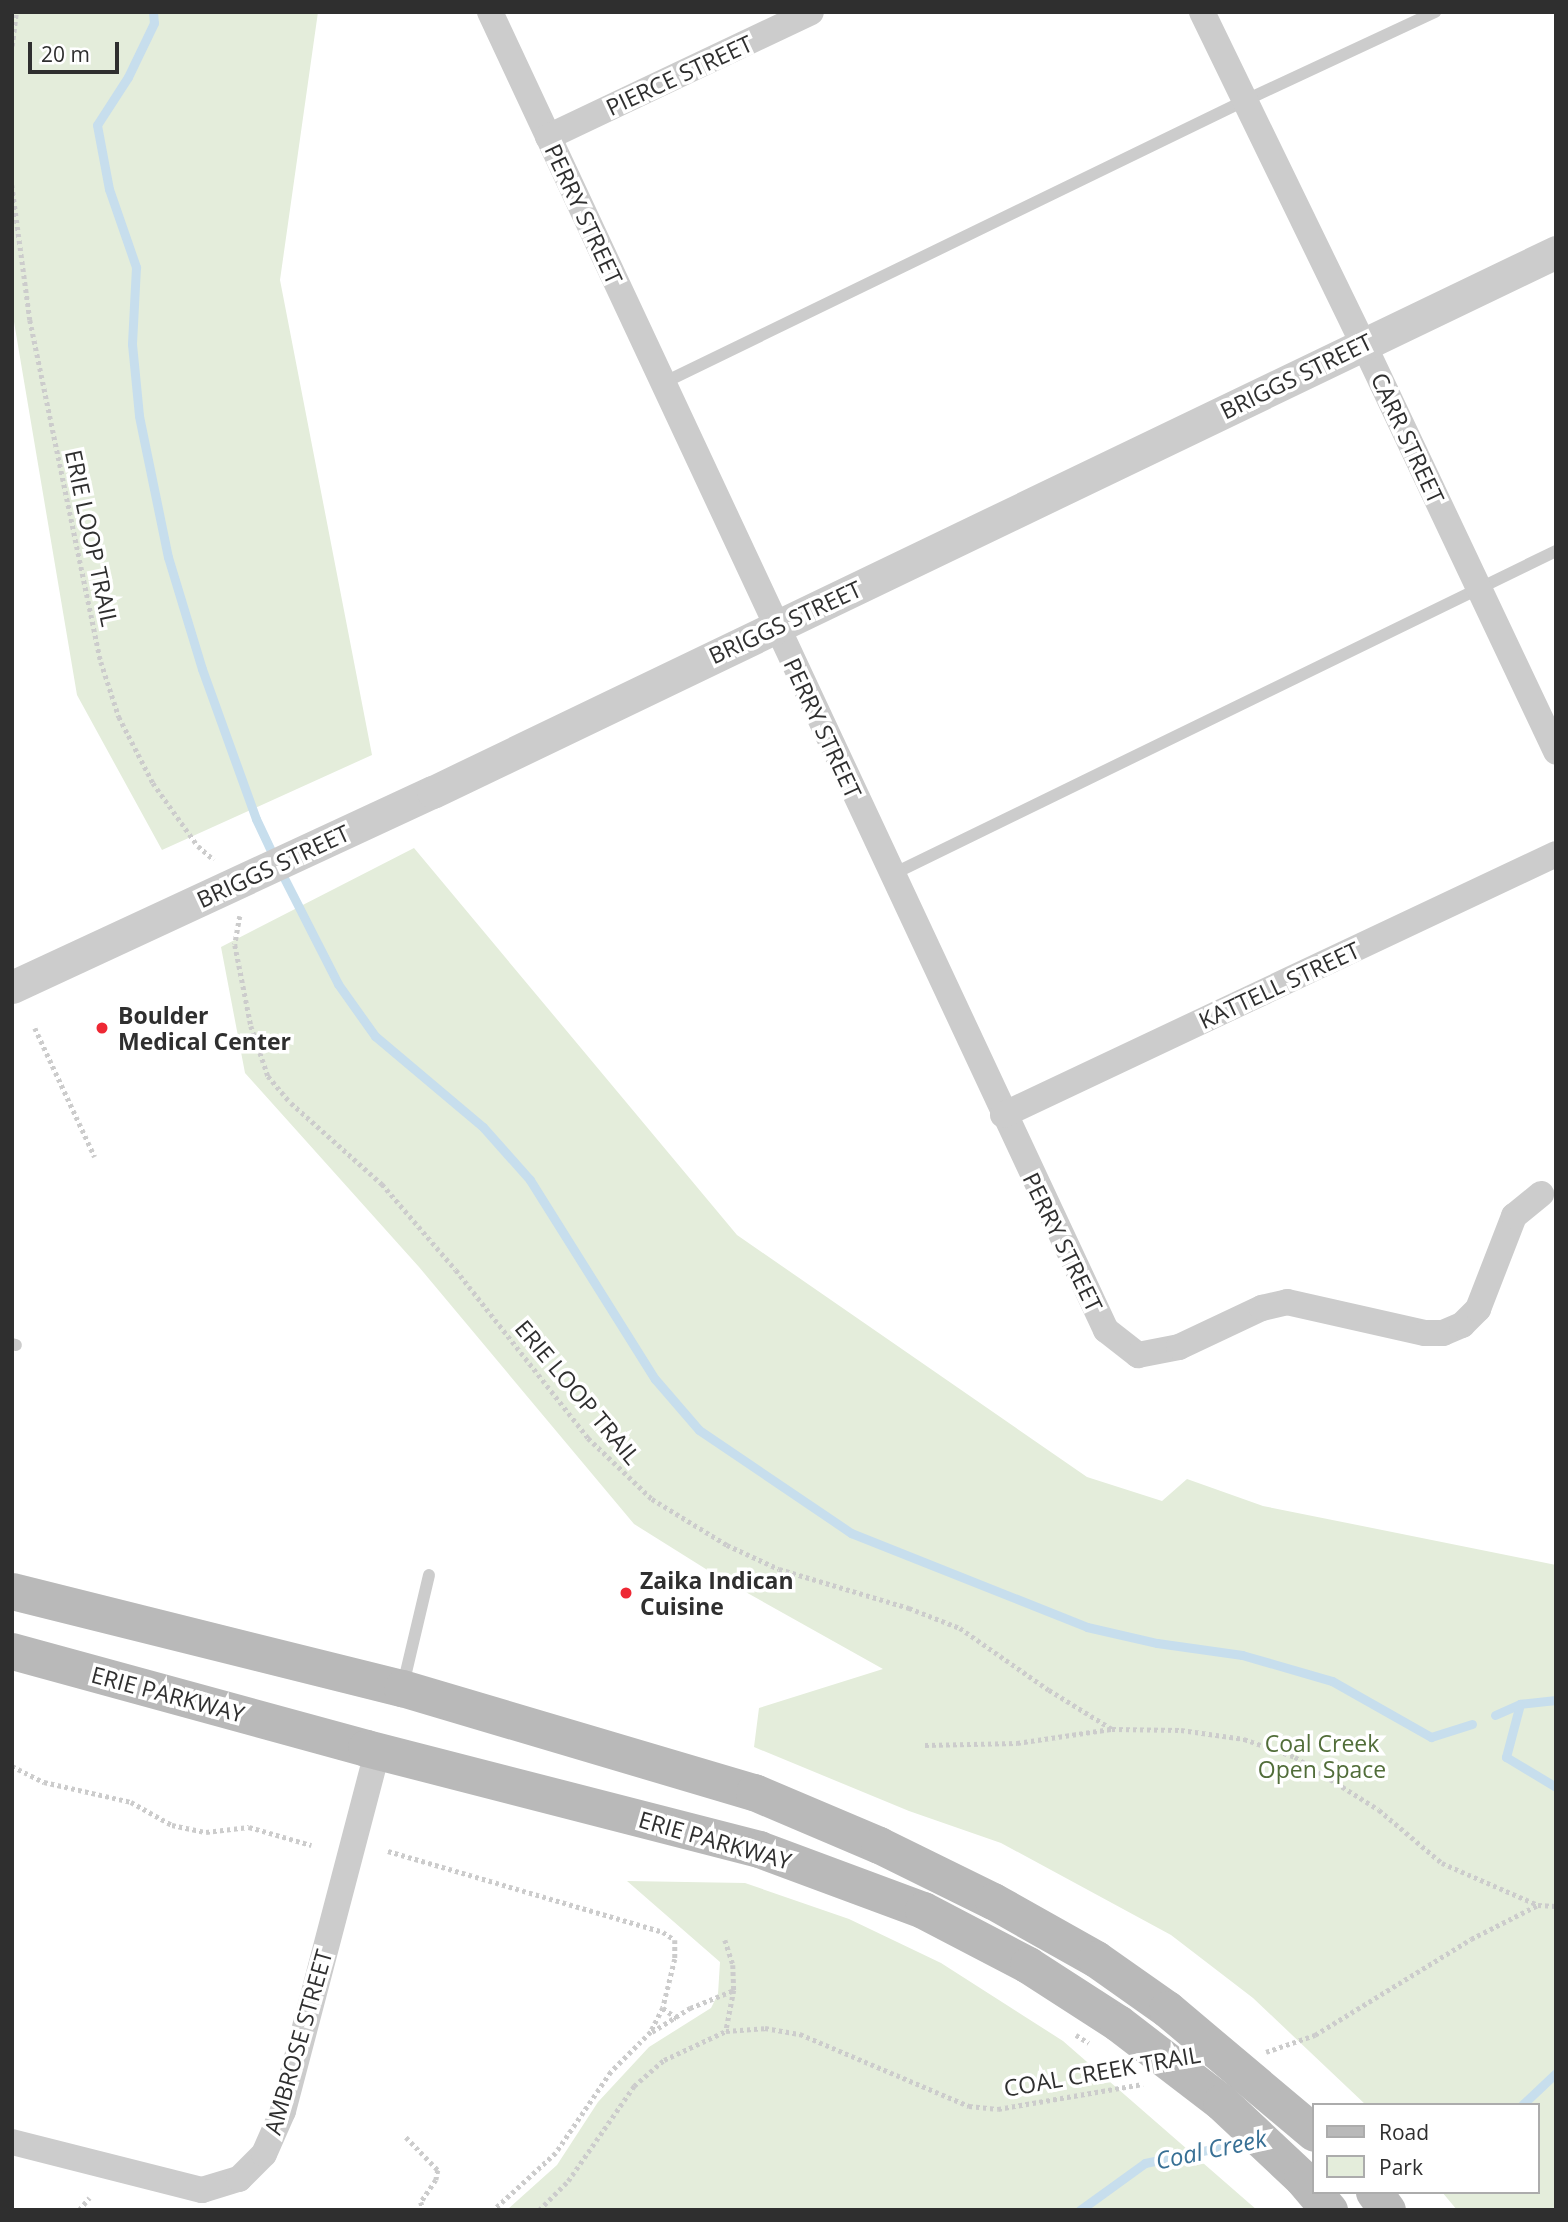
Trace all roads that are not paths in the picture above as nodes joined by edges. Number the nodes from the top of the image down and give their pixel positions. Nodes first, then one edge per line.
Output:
1 (490, 12) edge
2 (811, 12) edge
3 (1202, 12) edge
4 (1435, 12) edge
5 (1244, 101) junction
6 (548, 137) junction
7 (1556, 252) edge
8 (1363, 343) junction
9 (663, 383) junction
10 (1556, 551) edge
11 (1479, 588) junction
12 (776, 626) junction
13 (1556, 751) edge
14 (1556, 854) edge
15 (891, 875) junction
16 (12, 987) edge
17 (1003, 1115) junction
18 (1541, 1194) dead end
19 (429, 1575) dead end
20 (12, 1591) edge
21 (12, 1651) edge
22 (402, 1688) junction
23 (378, 1751) junction
24 (1312, 2131) edge
25 (12, 2142) edge
26 (1312, 2190) edge
27 (1316, 2194) edge
28 (1375, 2194) edge
29 (1329, 2210) edge
30 (1387, 2210) edge

1 - 6 street, PERRY STREET
2 - 6 street, PIERCE STREET
3 - 5 street, CARR STREET
4 - 5 lane
5 - 8 street, CARR STREET
5 - 9 lane
6 - 9 street, PERRY STREET
7 - 8 street, BRIGGS STREET
8 - 11 street, CARR STREET
8 - 12 street, BRIGGS STREET
9 - 12 street, PERRY STREET
10 - 11 lane
11 - 13 street, CARR STREET
11 - 15 lane
12 - 15 street, PERRY STREET
12 - 16 street, BRIGGS STREET
14 - 17 street, KATTELL STREET
15 - 17 street, PERRY STREET
17 - 18 street, PERRY STREET
19 - 22 lane
20 - 22 main road
21 - 23 main road, ERIE PARKWAY
22 - 24 main road, bridge
23 - 25 street, AMBROSE STREET
23 - 26 main road, ERIE PARKWAY, bridge
27 - 29 main road, ERIE PARKWAY, bridge
28 - 30 main road

